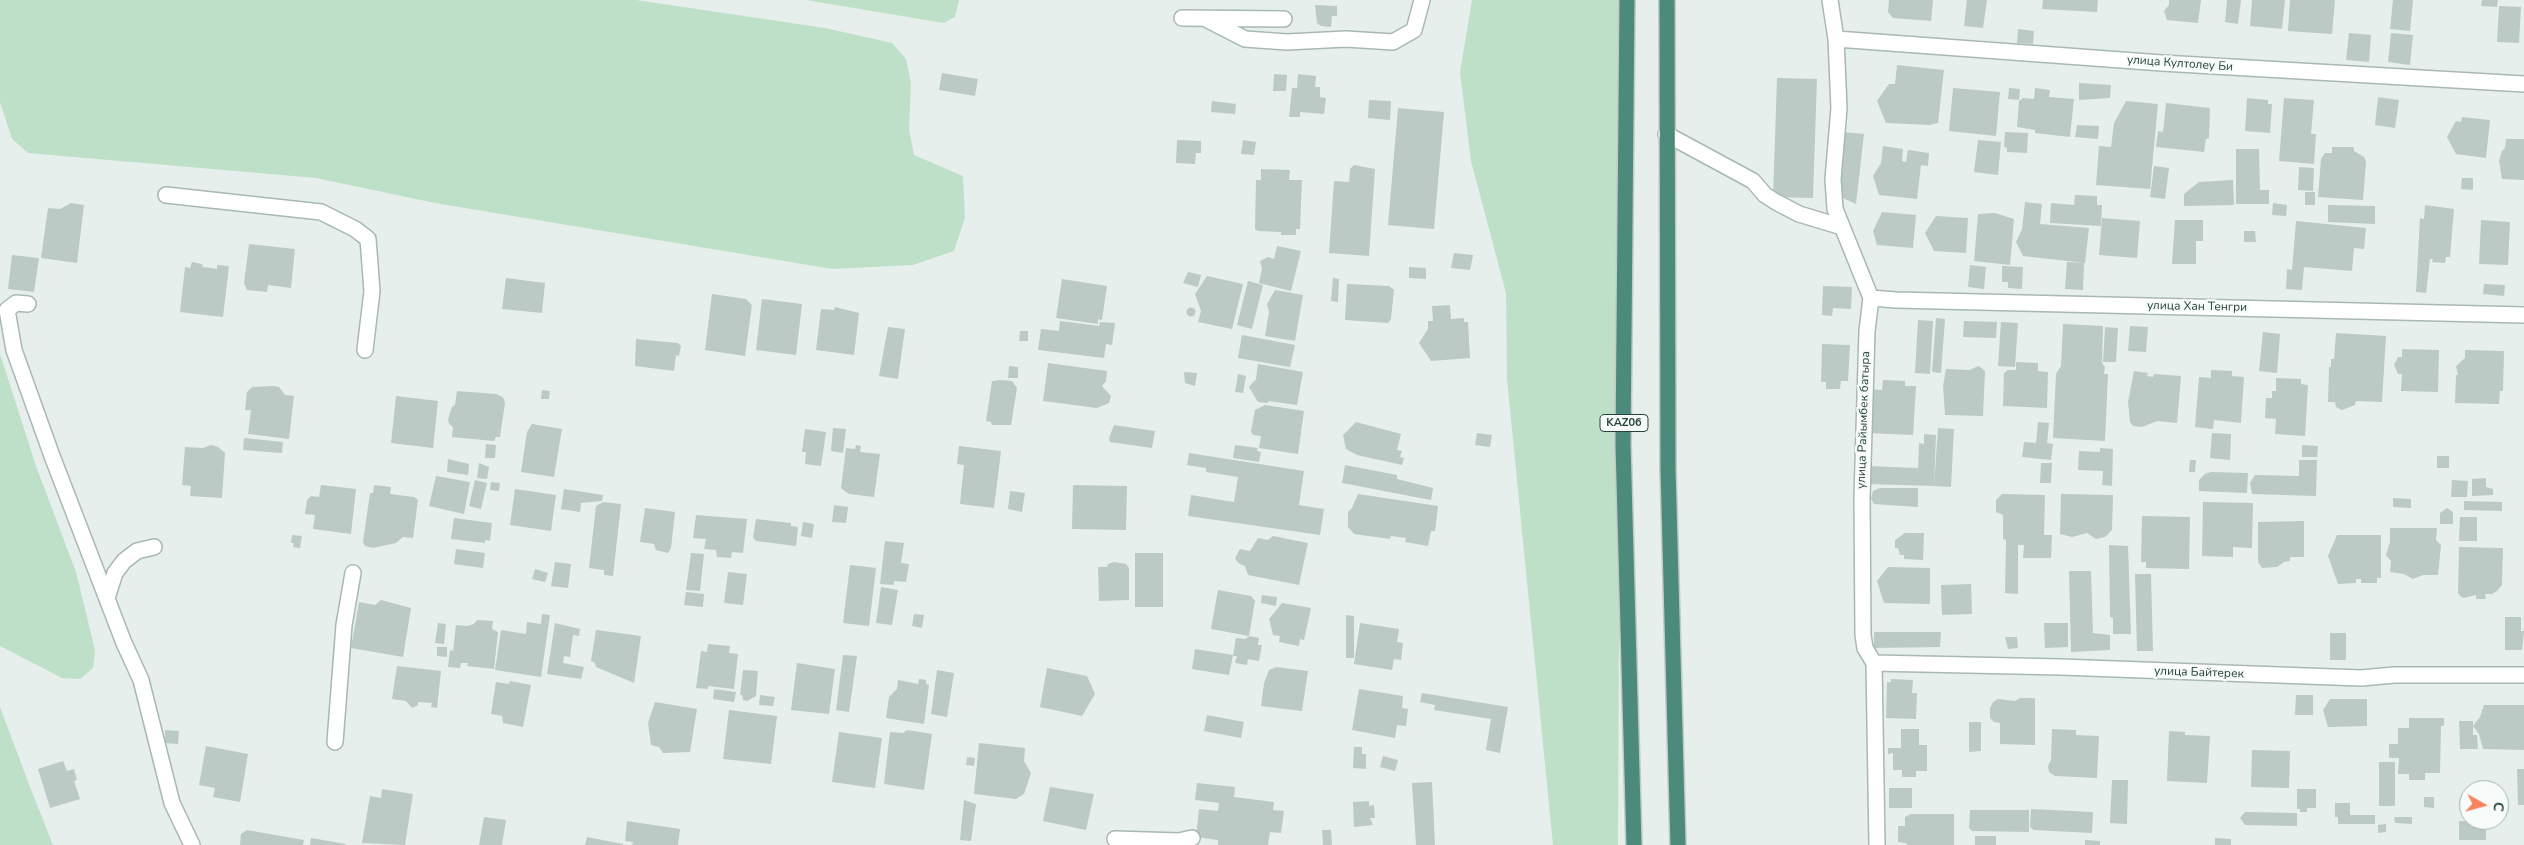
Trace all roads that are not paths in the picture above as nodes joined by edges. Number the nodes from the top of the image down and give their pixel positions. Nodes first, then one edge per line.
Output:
1 (1422, 0) edge
2 (1627, 0) edge
3 (1667, 0) edge
4 (1830, 0) edge
5 (1182, 18) dead end
6 (1204, 18) junction
7 (1284, 19) dead end
8 (1836, 39) junction
9 (2524, 84) edge
10 (1666, 134) junction
11 (166, 195) dead end
12 (1842, 227) junction
13 (1871, 298) junction
14 (28, 304) dead end
15 (2524, 315) edge
16 (365, 350) dead end
17 (154, 547) dead end
18 (353, 573) dead end
19 (107, 598) junction
20 (1874, 663) junction
21 (2524, 675) edge
22 (334, 742) dead end
23 (1192, 838) dead end
24 (1115, 839) dead end
25 (192, 845) edge
26 (1634, 845) edge
27 (1678, 845) edge
28 (1877, 845) edge

1 - 6 street
2 - 26 highway, KАZ06
3 - 10 highway
4 - 8 street, улица Райымбек батыра
5 - 6 street
6 - 7 street
8 - 9 street, улица Култолеу Би
8 - 12 street, улица Райымбек батыра
10 - 12 street
10 - 27 highway
11 - 16 street
12 - 13 street, улица Райымбек батыра
13 - 15 street, улица Хан Тенгри
13 - 20 street, улица Райымбек батыра
14 - 19 street
17 - 19 street
18 - 22 street
19 - 25 street
20 - 21 street, улица Байтерек
20 - 28 street, улица Райымбек батыра
23 - 24 street

